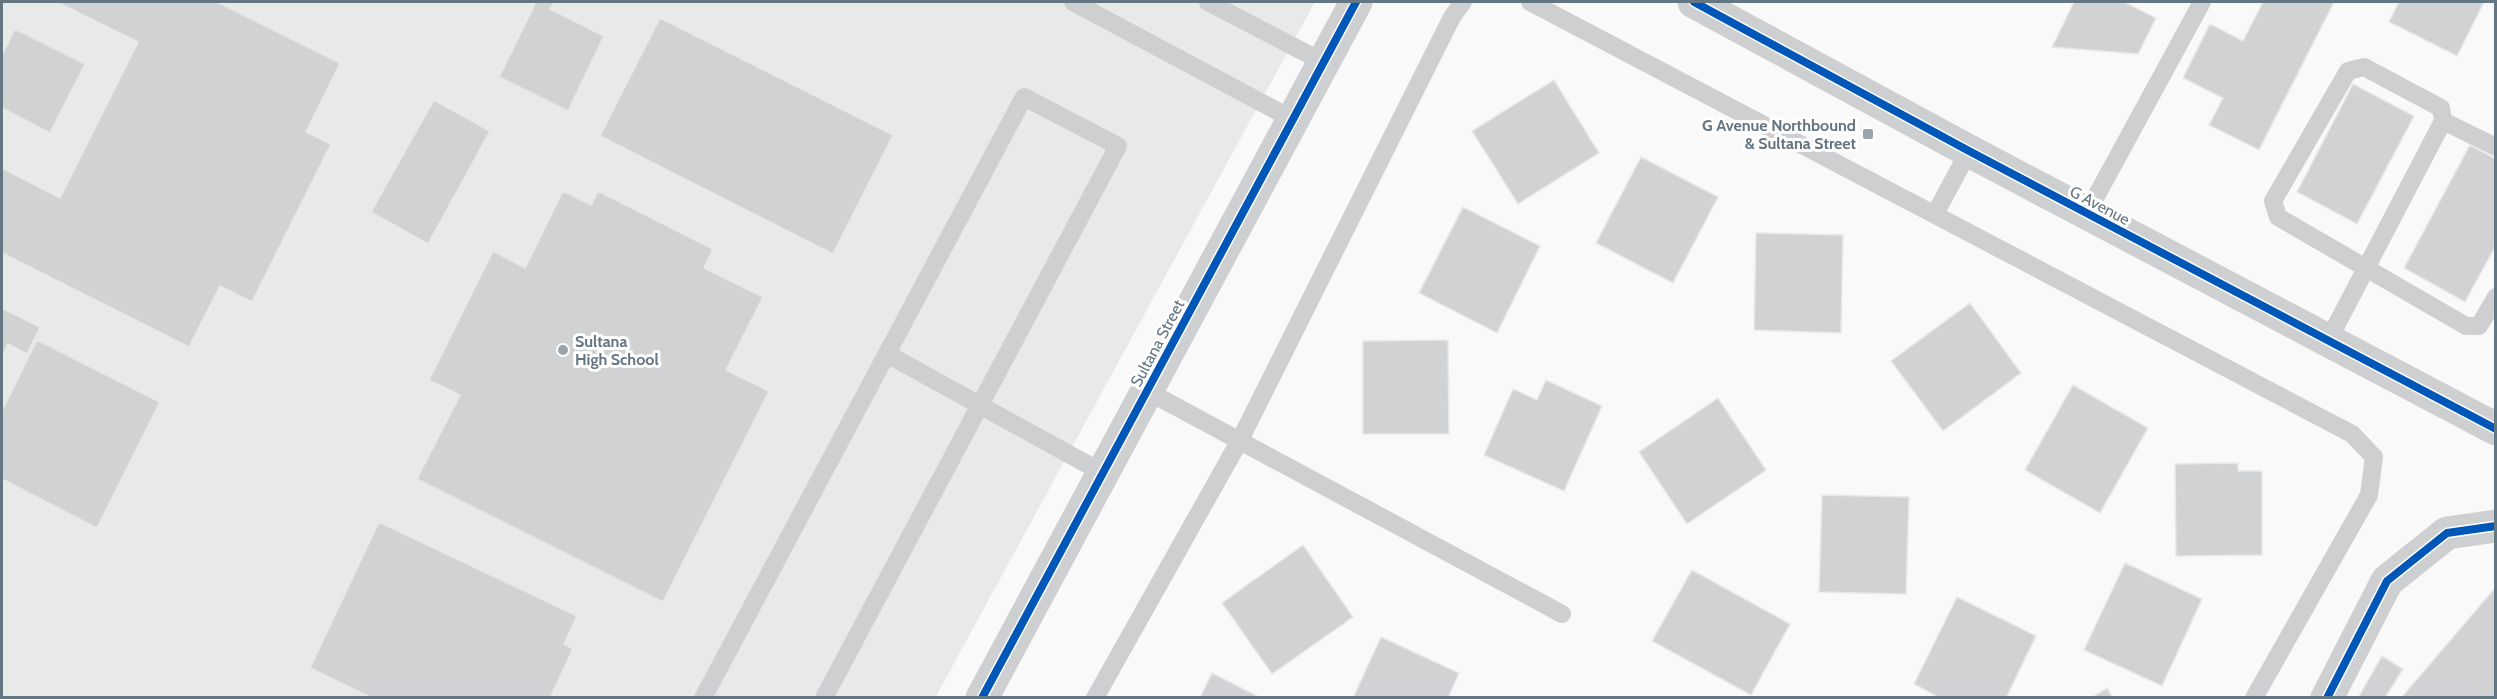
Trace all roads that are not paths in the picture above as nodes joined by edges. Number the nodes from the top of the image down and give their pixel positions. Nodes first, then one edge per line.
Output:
1 (1073, 2) edge
2 (1356, 2) edge
3 (1464, 2) edge
4 (1530, 2) edge
5 (1695, 2) edge
6 (2202, 2) edge
7 (1214, 3) edge
8 (1323, 62) junction
9 (1292, 119) junction
10 (2443, 121) junction
11 (2496, 147) edge
12 (1969, 151) junction
13 (2087, 213) junction
14 (1935, 214) junction
15 (2366, 269) junction
16 (2496, 297) edge
17 (2328, 341) junction
18 (887, 354) junction
19 (1147, 391) junction
20 (978, 406) junction
21 (2495, 426) edge
22 (1240, 440) junction
23 (1102, 473) junction
24 (2496, 526) edge
25 (1562, 614) dead end
26 (703, 698) edge
27 (824, 698) edge
28 (982, 698) edge
29 (1095, 698) edge
30 (2254, 698) edge
31 (2327, 698) edge

1 - 9 lane
2 - 8 street, Sultana Street
3 - 22 lane
4 - 14 lane
5 - 12 street, G Avenue
6 - 13 lane
7 - 8 lane
8 - 9 street, Sultana Street
9 - 19 street, Sultana Street
10 - 11 lane
10 - 15 lane
10 - 15 lane
12 - 13 street, G Avenue
12 - 14 lane
13 - 17 street, G Avenue
14 - 30 lane
15 - 16 lane
15 - 17 lane
17 - 21 street, G Avenue
18 - 20 lane
18 - 20 lane
18 - 26 lane
19 - 22 lane
19 - 23 street, Sultana Street
20 - 23 lane
20 - 27 lane
22 - 25 lane
22 - 29 lane
23 - 28 street, Sultana Street
24 - 31 street

